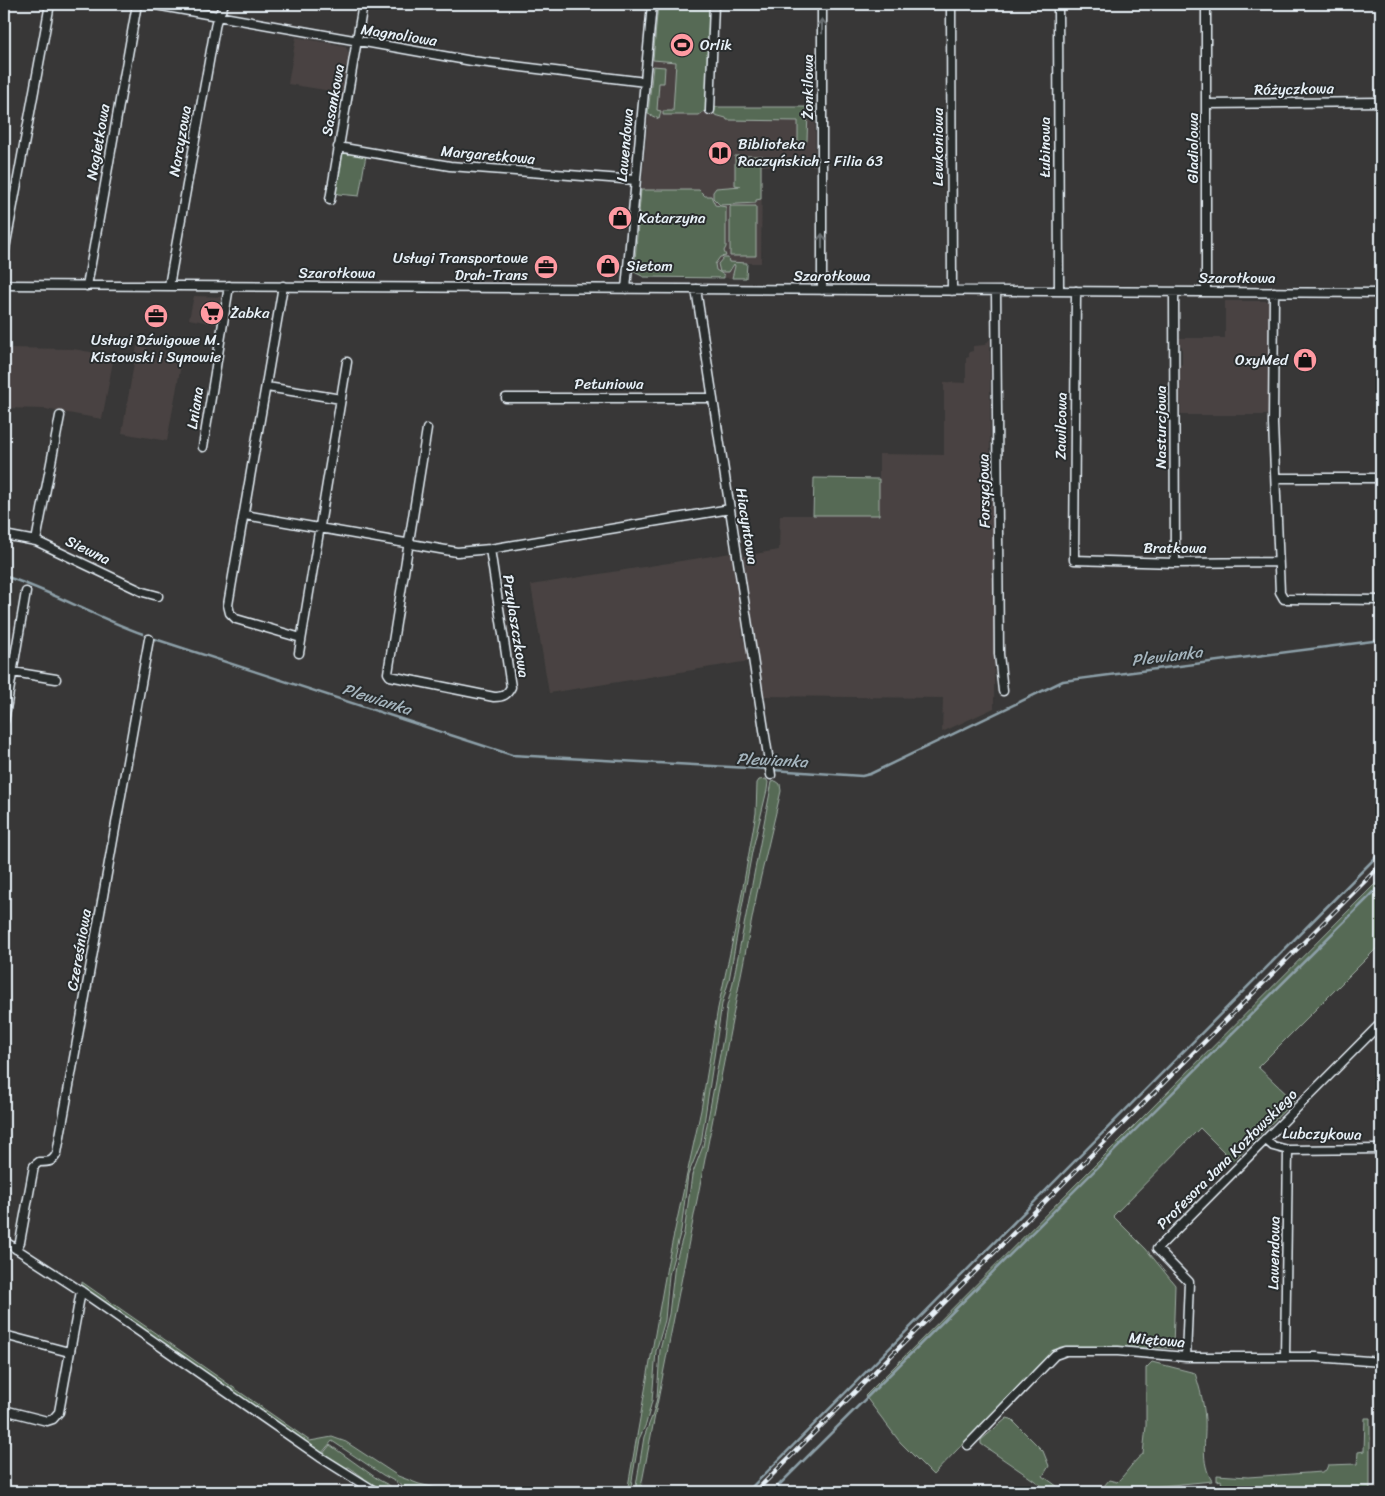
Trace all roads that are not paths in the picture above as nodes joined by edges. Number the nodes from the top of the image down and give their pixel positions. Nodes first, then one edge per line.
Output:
1 (50, 4) edge
2 (136, 4) edge
3 (150, 4) edge
4 (224, 4) edge
5 (363, 4) edge
6 (652, 4) edge
7 (714, 4) edge
8 (822, 4) edge
9 (951, 4) edge
10 (1058, 4) edge
11 (1206, 4) edge
12 (218, 16) junction
13 (356, 42) junction
14 (645, 82) junction
15 (1381, 102) edge
16 (1206, 104) junction
17 (710, 110) dead end
18 (338, 147) junction
19 (636, 180) junction
20 (330, 200) dead end
21 (4, 254) edge
22 (4, 285) edge
23 (87, 286) junction
24 (169, 286) junction
25 (229, 286) junction
26 (283, 286) junction
27 (626, 289) junction
28 (696, 289) junction
29 (822, 290) junction
30 (952, 290) junction
31 (996, 291) junction
32 (1059, 291) junction
33 (1076, 291) junction
34 (1174, 292) junction
35 (1206, 292) junction
36 (1274, 292) junction
37 (1381, 293) edge
38 (347, 362) dead end
39 (267, 387) junction
40 (506, 398) dead end
41 (712, 398) junction
42 (341, 399) junction
43 (60, 416) dead end
44 (427, 429) dead end
45 (203, 447) dead end
46 (1276, 478) junction
47 (1381, 478) edge
48 (730, 509) junction
49 (245, 515) junction
50 (319, 528) junction
51 (4, 534) edge
52 (36, 540) junction
53 (408, 545) junction
54 (490, 549) junction
55 (1074, 560) joint
56 (1277, 562) junction
57 (1174, 563) junction
58 (26, 592) dead end
59 (158, 596) dead end
60 (1381, 600) edge
61 (301, 638) junction
62 (149, 639) dead end
63 (299, 653) dead end
64 (4, 668) edge
65 (13, 672) junction
66 (56, 679) dead end
67 (1003, 691) dead end
68 (4, 722) edge
69 (770, 771) dead end
70 (1381, 1023) edge
71 (1265, 1139) junction
72 (1381, 1149) edge
73 (1288, 1150) junction
74 (5, 1243) edge
75 (16, 1249) junction
76 (81, 1292) junction
77 (4, 1335) edge
78 (69, 1352) junction
79 (1186, 1357) junction
80 (1285, 1357) junction
81 (1381, 1362) edge
82 (4, 1410) edge
83 (968, 1445) dead end
84 (376, 1492) edge

1 - 21 street
2 - 23 street, Nagietkowa
3 - 12 street, Magnoliowa
4 - 12 street, Narcyzowa
5 - 13 street, Sasankowa
6 - 14 street, Lawendowa
7 - 17 street
29 -> 8 street, Żonkilowa
9 - 30 street, Lewkoniowa
10 - 32 street, Łubinowa
11 - 16 street, Gladiolowa
12 - 13 street, Magnoliowa
12 - 24 street, Narcyzowa
13 - 14 street, Magnoliowa
13 - 18 street, Sasankowa
14 - 19 street, Lawendowa
15 - 16 street, Różyczkowa
16 - 35 street, Gladiolowa
18 - 19 street, Margaretkowa
18 - 20 street, Sasankowa
19 - 27 street, Lawendowa
22 - 23 street, Szarotkowa
23 - 24 street, Szarotkowa
24 - 25 street, Szarotkowa
25 - 26 street, Szarotkowa
25 - 45 street, Lniana
26 - 27 street, Szarotkowa
26 - 39 street, Szarotkowa
27 - 28 street, Szarotkowa
28 - 29 street, Szarotkowa
28 - 41 street, Hiacyntowa
29 - 30 street, Szarotkowa
30 - 31 street, Szarotkowa
31 - 32 street, Szarotkowa
31 - 67 street, Forsycjowa
32 - 33 street, Szarotkowa
33 - 34 street, Szarotkowa
33 - 55 street, Zawilcowa
34 - 35 street, Szarotkowa
34 - 57 street, Nasturcjowa
35 - 36 street, Szarotkowa
36 - 37 street, Szarotkowa
36 - 46 street
38 - 42 street
39 - 42 street
39 - 49 street, Szarotkowa
40 - 41 street, Petuniowa
41 - 48 street, Hiacyntowa
42 - 50 street
43 - 52 street
44 - 53 street
46 - 47 street
46 - 56 street
48 - 54 street
48 - 69 street, Hiacyntowa
49 - 50 street
49 - 61 street, Szarotkowa
50 - 53 street
50 - 61 street
51 - 52 street, Siewna
52 - 59 street, Siewna
53 - 54 street
53 - 54 street, Przylaszczkowa
55 - 57 street, Bratkowa
56 - 57 street, Bratkowa
56 - 60 street
58 - 65 street
61 - 63 street
62 - 75 street, Czereśniowa
64 - 65 street
65 - 66 street
65 - 68 street
70 - 71 street, Profesora Jana Kozłowskiego
71 - 73 street, Lubczykowa
71 - 79 street, Profesora Jana Kozłowskiego
72 - 73 street, Lubczykowa
73 - 80 street, Lawendowa
74 - 75 street
75 - 76 street
76 - 78 street
76 - 84 street
77 - 78 street
78 - 82 street
79 - 80 street, Miętowa
79 - 83 street, Miętowa
80 - 81 street, Miętowa

